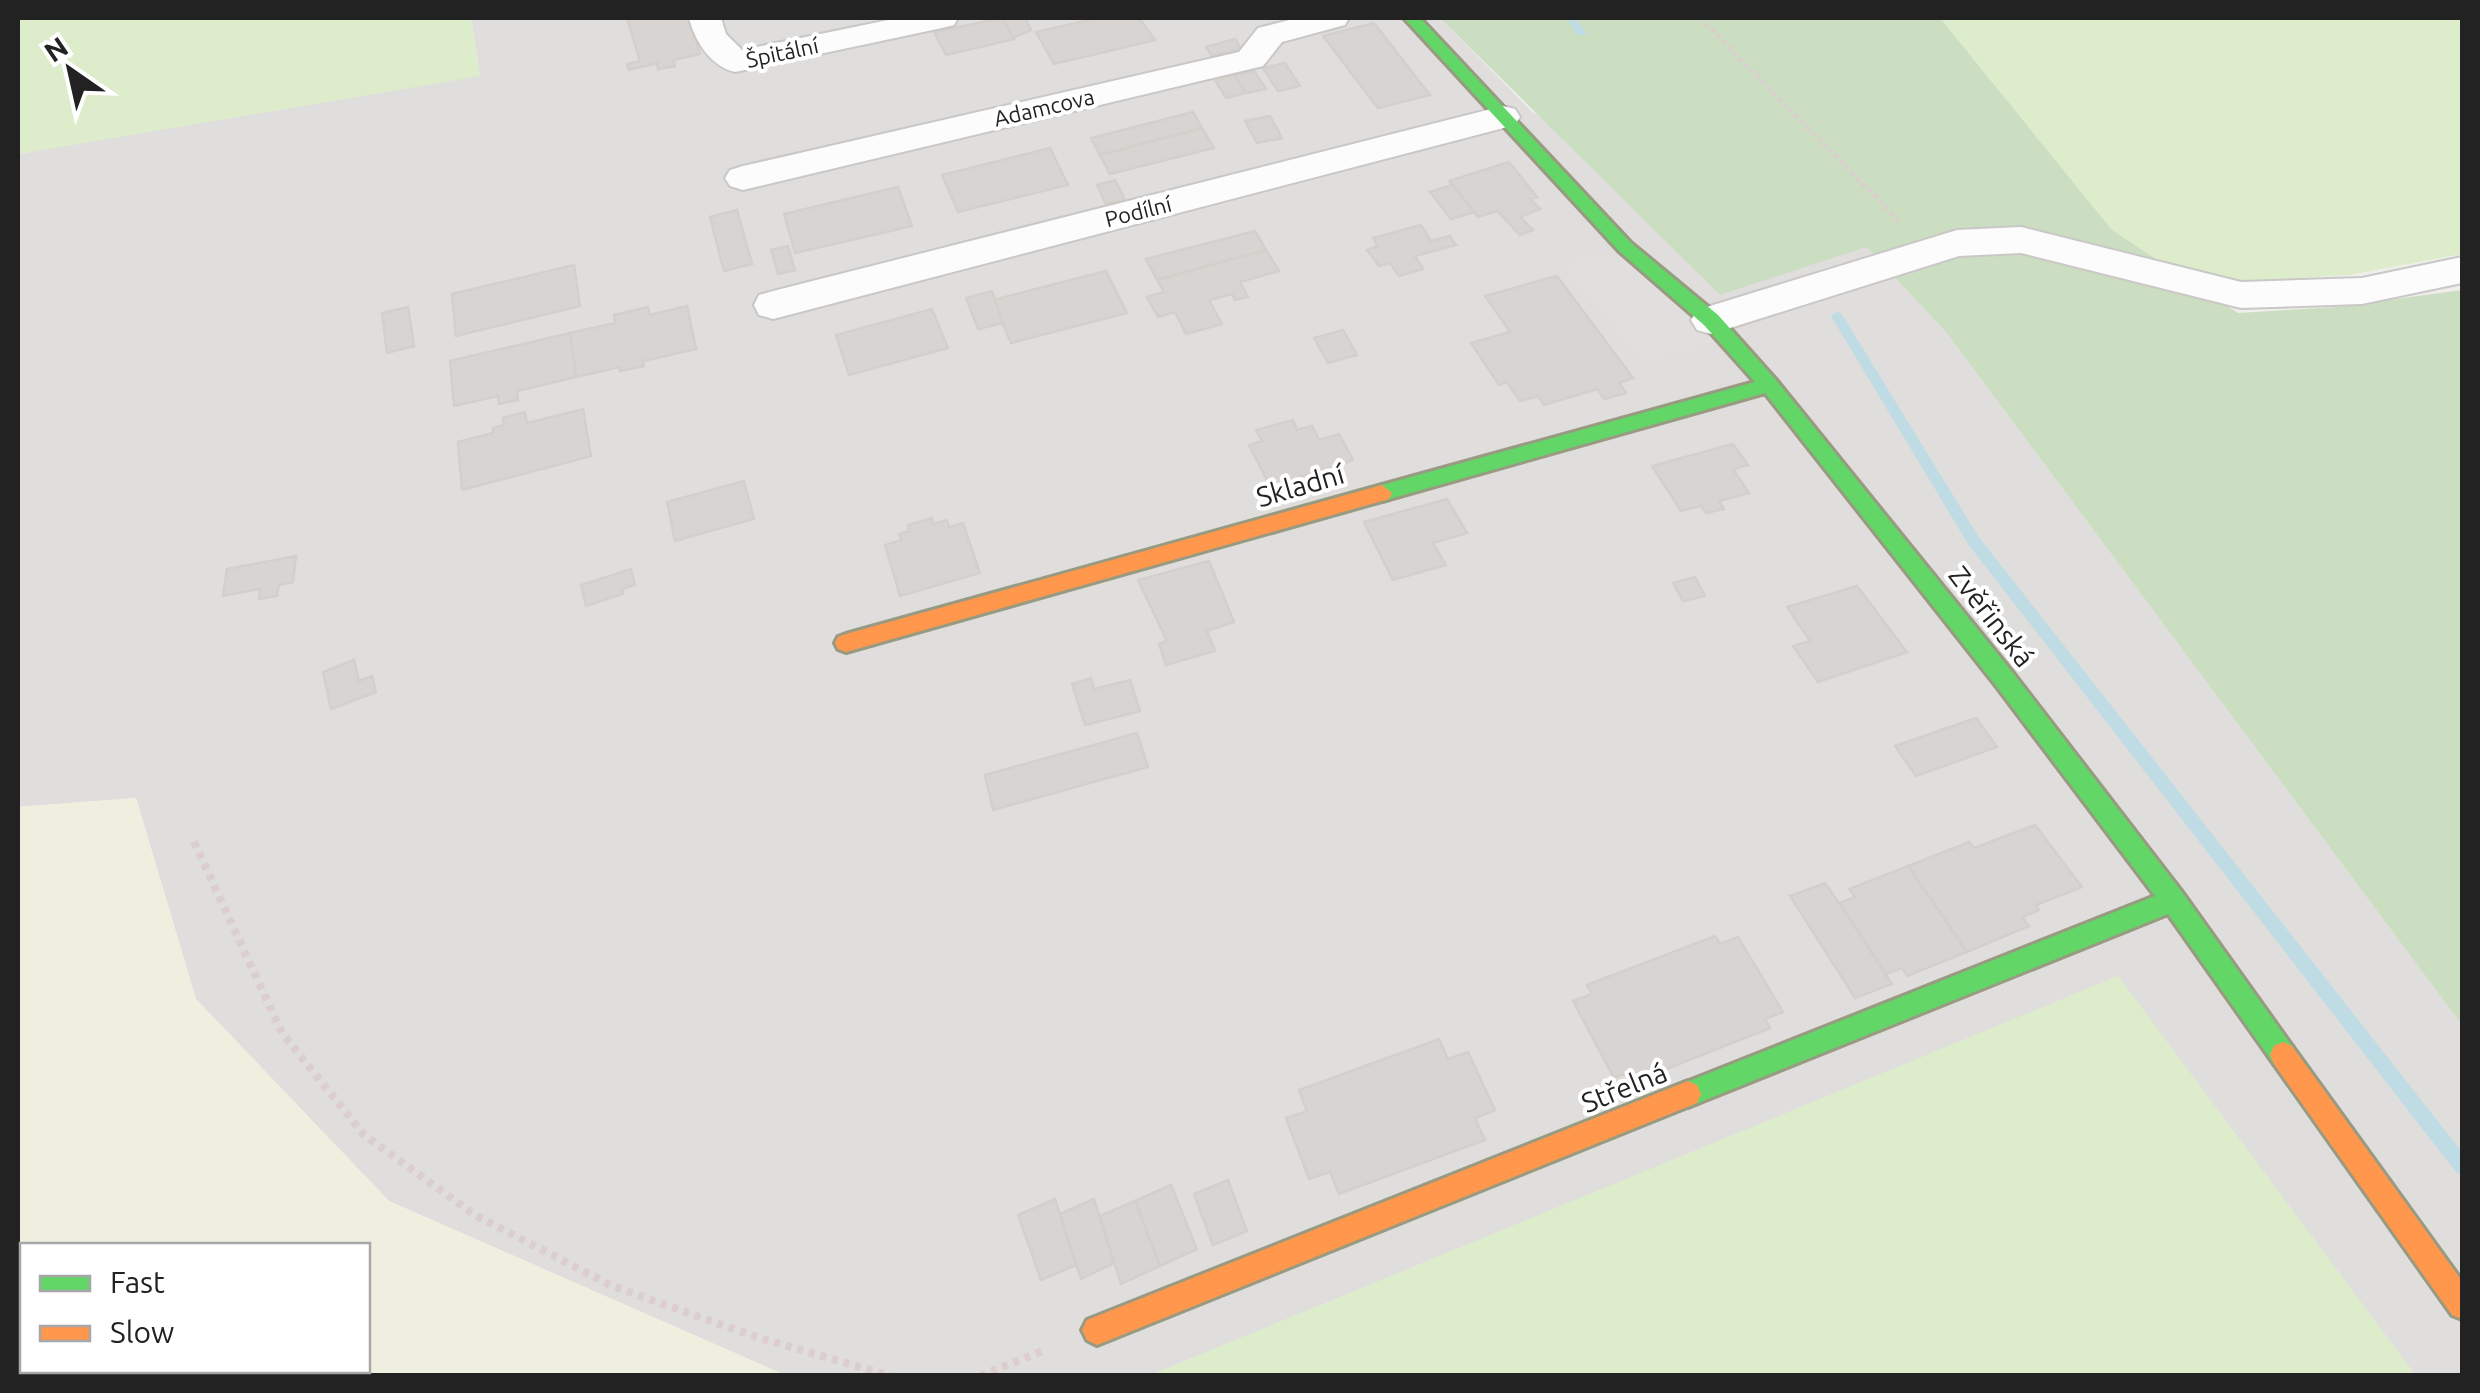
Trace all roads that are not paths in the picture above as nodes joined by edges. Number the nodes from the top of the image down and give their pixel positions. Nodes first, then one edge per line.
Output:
1 (705, 18) edge
2 (942, 18) edge
3 (1238, 18) edge
4 (1333, 18) edge
5 (1412, 18) edge
6 (1270, 34) junction
7 (1503, 118) junction
8 (743, 178) dead end
9 (2462, 270) edge
10 (773, 304) dead end
11 (1711, 320) junction
12 (1769, 385) junction
13 (846, 643) dead end
14 (2172, 900) junction
15 (2462, 1305) edge
16 (1097, 1330) dead end

1 - 2 street, Špitální
3 - 6 street
4 - 6 street, Adamcova
5 - 7 street, Zvěřinská
6 - 8 street, Adamcova
7 - 10 street, Podílní
7 - 11 street, Zvěřinská
9 - 11 street
11 - 12 street, Zvěřinská
12 - 13 street, Skladní
12 - 14 street, Zvěřinská
14 - 15 street, Zvěřinská
14 - 16 street, Střelná

